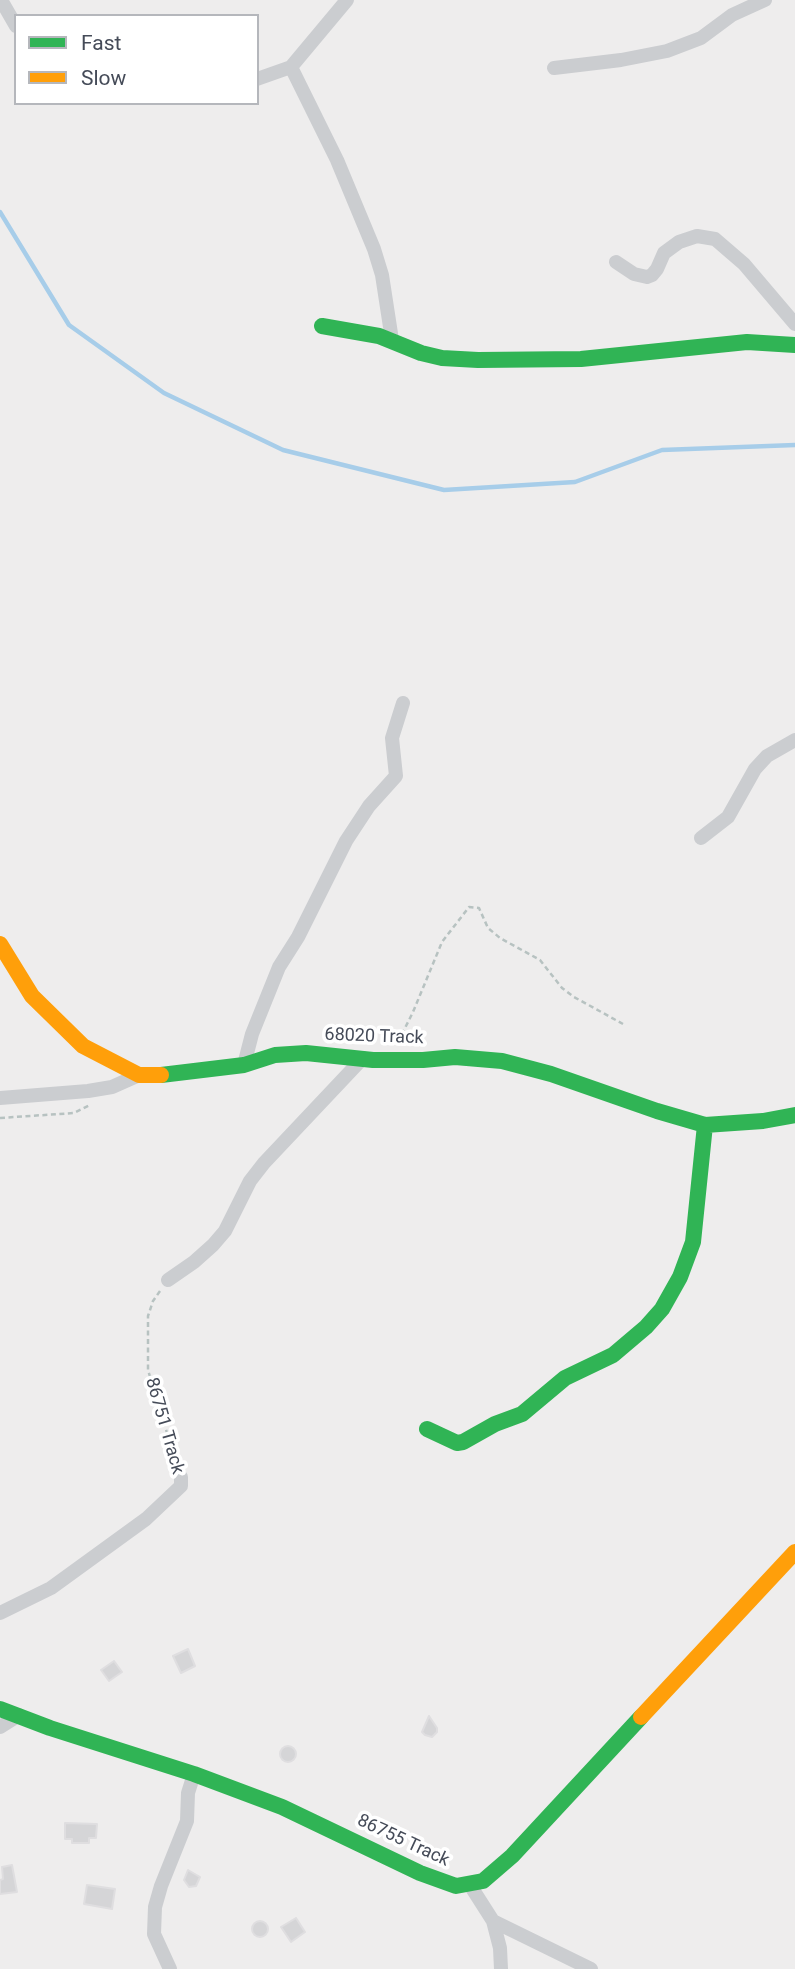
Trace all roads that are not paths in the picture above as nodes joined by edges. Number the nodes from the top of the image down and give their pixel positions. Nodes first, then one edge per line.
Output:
1 (1, 0) edge
2 (347, 0) edge
3 (765, 0) edge
4 (14, 23) edge
5 (291, 67) junction
6 (554, 68) dead end
7 (259, 78) edge
8 (616, 262) dead end
9 (794, 323) edge
10 (322, 326) dead end
11 (392, 340) junction
12 (795, 345) edge
13 (402, 703) dead end
14 (795, 740) edge
15 (701, 838) dead end
16 (0, 944) edge
17 (363, 1058) junction
18 (244, 1065) junction
19 (139, 1075) junction
20 (0, 1098) edge
21 (795, 1115) edge
22 (705, 1125) junction
23 (168, 1280) road end
24 (427, 1429) dead end
25 (181, 1477) road end
26 (795, 1552) edge
27 (0, 1613) edge
28 (0, 1709) edge
29 (19, 1715) junction
30 (0, 1727) edge
31 (194, 1774) junction
32 (470, 1885) junction
33 (493, 1921) junction
34 (170, 1969) edge
35 (501, 1969) edge
36 (591, 1969) edge

1 - 4 street
2 - 5 street
3 - 6 street
5 - 7 street
5 - 11 street
8 - 9 street
10 - 11 street
11 - 12 street
13 - 18 street
14 - 15 street
16 - 19 street, 68020 Track
17 - 18 street, 68020 Track
17 - 22 street, 68020 Track
17 - 23 street
18 - 19 street, 68020 Track
19 - 20 street
21 - 22 street, 68020 Track
22 - 24 street
25 - 27 street, 86751 Track
26 - 32 street
28 - 29 street, 86755 Track
29 - 30 street
29 - 31 street, 86755 Track
31 - 32 street, 86755 Track
31 - 34 street
32 - 33 street
33 - 35 street
33 - 36 street

